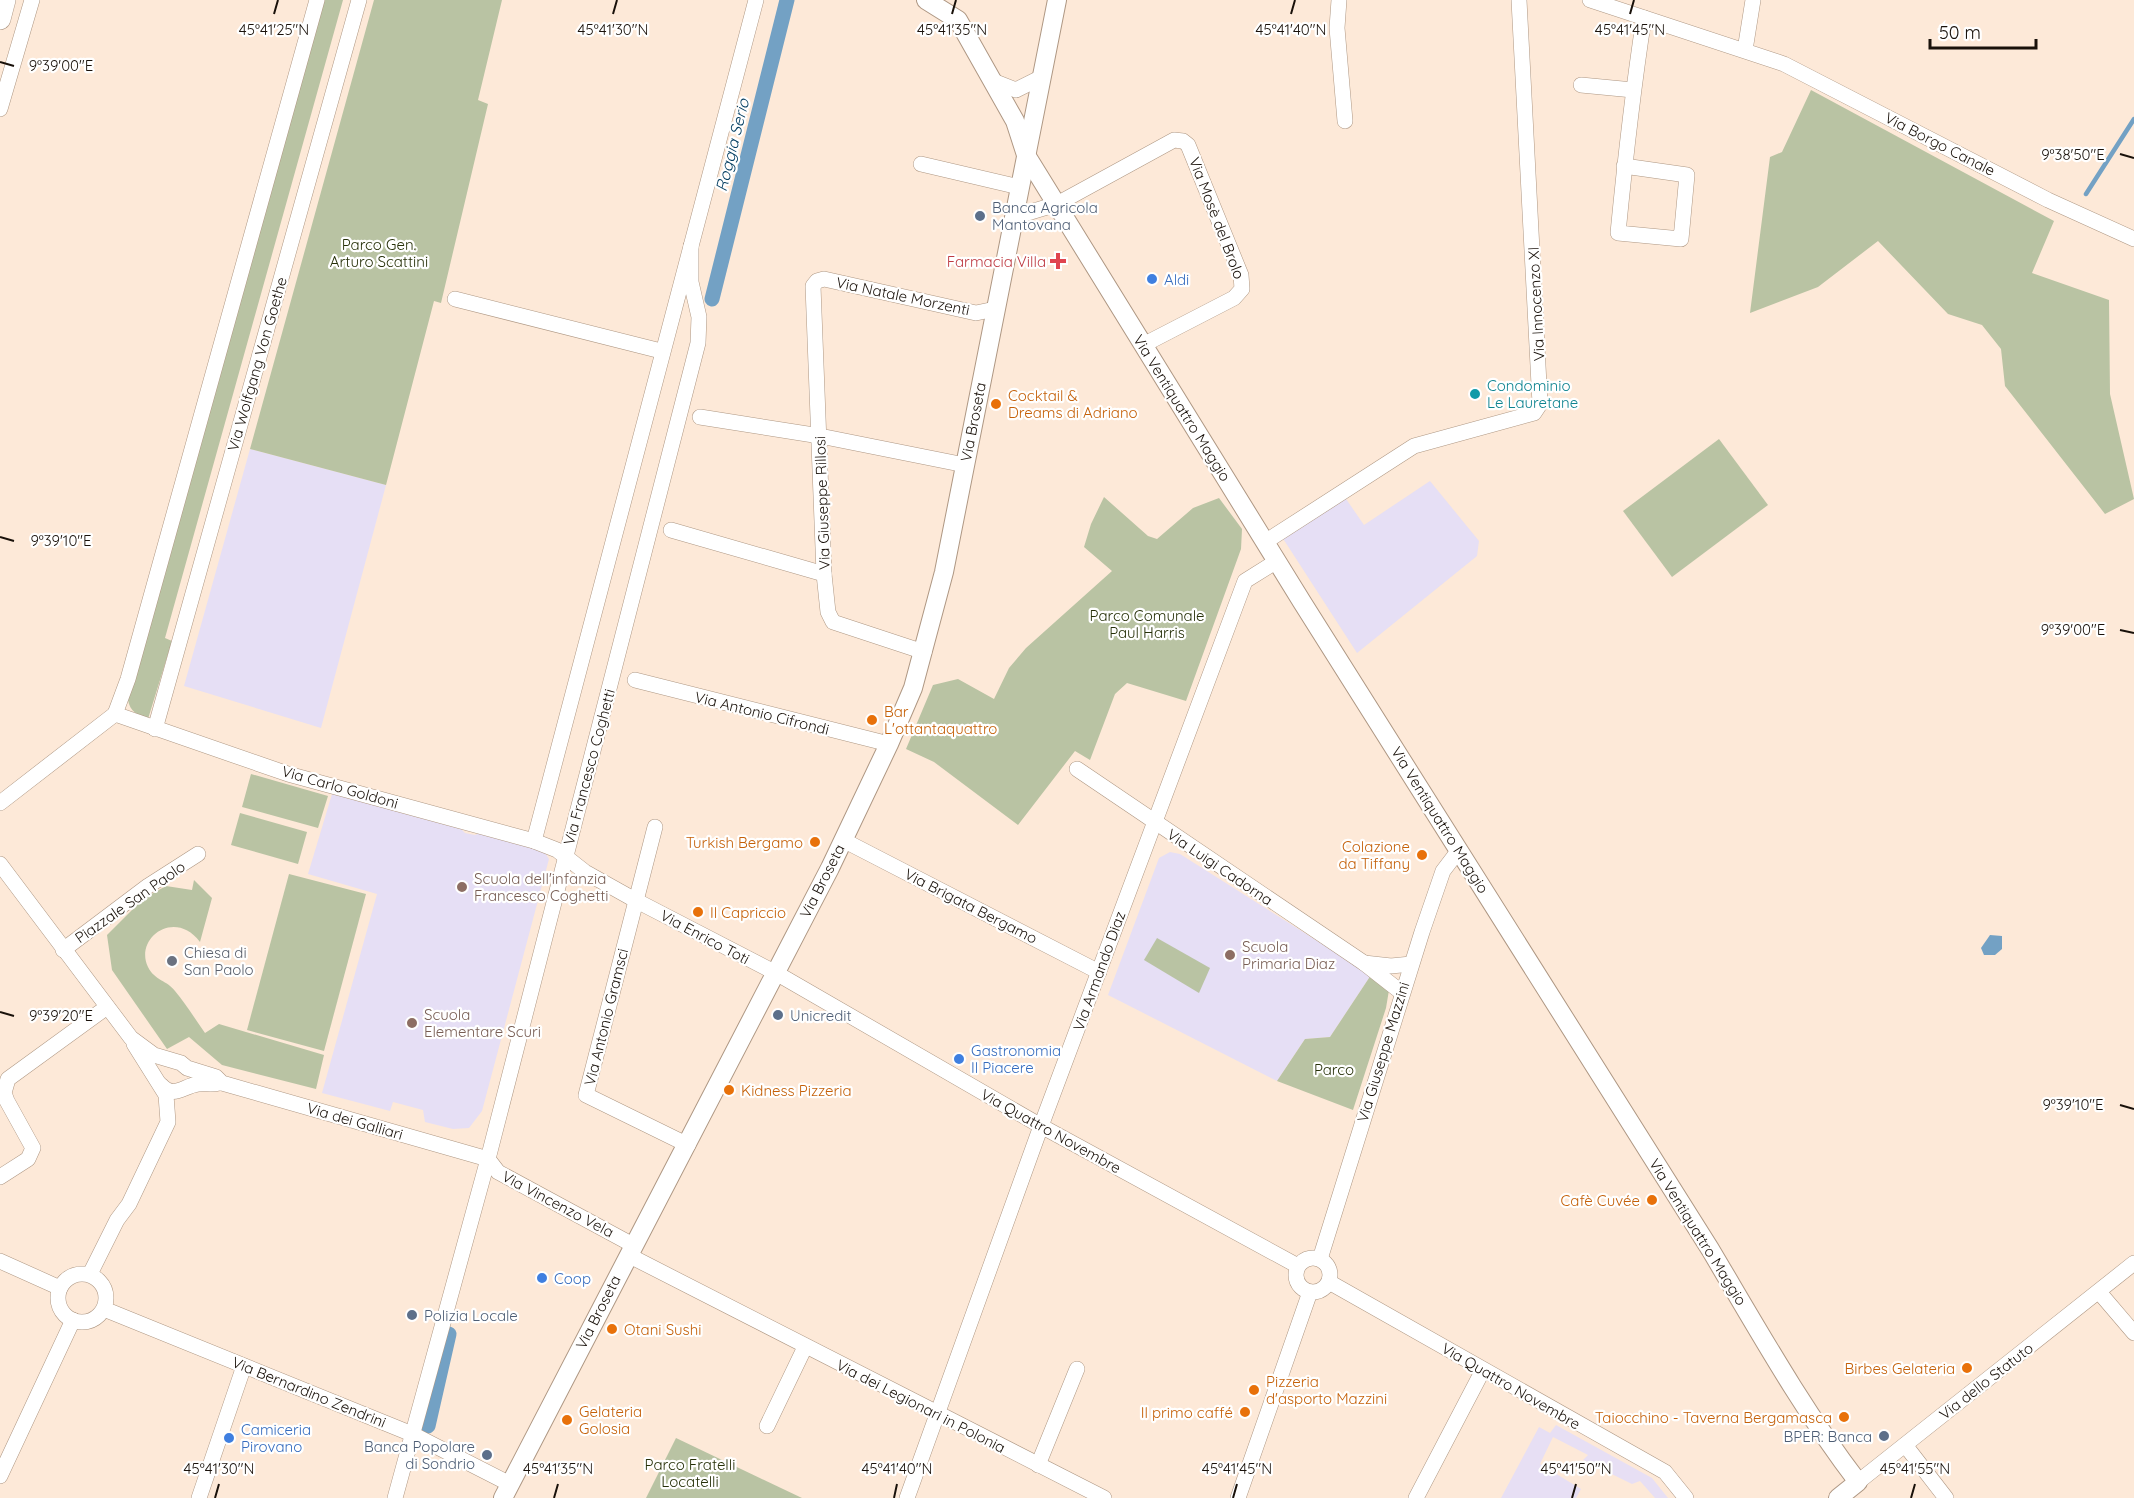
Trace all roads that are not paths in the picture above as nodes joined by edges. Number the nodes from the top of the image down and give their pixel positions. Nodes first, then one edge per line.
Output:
1 (5, 0) edge
2 (32, 0) edge
3 (317, 0) edge
4 (359, 0) edge
5 (756, 0) edge
6 (926, 0) edge
7 (1057, 0) edge
8 (1339, 0) edge
9 (1520, 0) edge
10 (1590, 0) edge
11 (1753, 0) edge
12 (1644, 18) junction
13 (0, 19) edge
14 (1745, 51) junction
15 (1042, 77) junction
16 (993, 81) junction
17 (1581, 85) dead end
18 (1633, 90) junction
19 (0, 109) edge
20 (1345, 121) dead end
21 (1026, 155) junction
22 (921, 164) dead end
23 (1624, 166) junction
24 (1019, 187) junction
25 (1057, 204) junction
26 (1014, 217) junction
27 (2134, 239) edge
28 (691, 246) junction
29 (813, 286) joint
30 (454, 299) dead end
31 (995, 309) junction
32 (674, 312) junction
33 (697, 312) junction
34 (1143, 345) junction
35 (661, 351) junction
36 (700, 417) dead end
37 (820, 436) junction
38 (966, 465) junction
39 (671, 530) dead end
40 (1265, 542) junction
41 (1276, 561) junction
42 (824, 574) junction
43 (924, 652) junction
44 (635, 680) dead end
45 (114, 714) junction
46 (155, 729) junction
47 (889, 744) junction
48 (1077, 768) dead end
49 (0, 802) edge
50 (1154, 823) junction
51 (655, 827) dead end
52 (843, 840) junction
53 (534, 841) junction
54 (1459, 850) junction
55 (198, 854) dead end
56 (566, 856) junction
57 (0, 864) edge
58 (635, 900) junction
59 (63, 950) junction
60 (1364, 963) junction
61 (1411, 964) junction
62 (1098, 972) junction
63 (776, 973) junction
64 (1401, 992) junction
65 (107, 1007) junction
66 (131, 1038) junction
67 (180, 1065) junction
68 (222, 1083) junction
69 (160, 1085) junction
70 (185, 1088) junction
71 (1041, 1126) junction
72 (688, 1145) junction
73 (488, 1159) junction
74 (0, 1177) edge
75 (630, 1250) junction
76 (1320, 1259) junction
77 (0, 1261) edge
78 (2134, 1263) edge
79 (1298, 1266) junction
80 (90, 1274) junction
81 (1329, 1282) junction
82 (60, 1288) junction
83 (1310, 1292) junction
84 (2099, 1292) junction
85 (104, 1309) junction
86 (73, 1320) junction
87 (2134, 1333) edge
88 (805, 1347) junction
89 (244, 1366) junction
90 (1077, 1369) dead end
91 (1483, 1370) junction
92 (938, 1414) junction
93 (767, 1426) dead end
94 (412, 1434) junction
95 (1905, 1445) junction
96 (1038, 1465) junction
97 (0, 1476) edge
98 (1858, 1482) junction
99 (506, 1491) edge
100 (199, 1498) edge
101 (394, 1498) edge
102 (907, 1498) edge
103 (1104, 1498) edge
104 (1238, 1498) edge
105 (1416, 1498) edge
106 (1686, 1498) edge
107 (1838, 1498) edge
108 (1946, 1498) edge

1 - 13 main road
2 - 19 street
3 - 45 street
4 - 46 street, Via Wolfgang Von Goethe
5 - 28 street, Via Francesco Coghetti
6 - 16 street, Via Ventiquattro Maggio
7 - 15 street, Via Broseta
8 - 20 street
9 - 40 street, Via Innocenzo XI
10 - 12 street, Via Borgo Canale
11 - 14 street
12 - 14 street, Via Borgo Canale
12 - 18 street
14 - 27 street, Via Borgo Canale
15 - 16 street
15 - 21 street, Via Broseta
16 - 21 street, Via Ventiquattro Maggio
17 - 18 street
18 - 23 street
21 - 24 street, Via Broseta
21 - 25 street, Via Ventiquattro Maggio
22 - 24 street
23 - 23 street
24 - 26 street, Via Broseta
25 - 26 street
25 - 34 street, Via Ventiquattro Maggio
25 - 34 street, Via Mosè del Brolo
26 - 31 street, Via Broseta
28 - 32 street, Via Francesco Coghetti
28 - 33 street, Via Francesco Coghetti
29 - 31 street, Via Natale Morzenti
29 - 37 street, Via Giuseppe Rillosi
30 - 35 street
31 - 38 street, Via Broseta
32 - 33 street
32 - 35 street, Via Francesco Coghetti
33 - 56 street, Via Francesco Coghetti
34 - 40 street, Via Ventiquattro Maggio
35 - 53 street, Via Francesco Coghetti
36 - 37 street
37 - 38 street
37 - 42 street, Via Giuseppe Rillosi
38 - 43 street, Via Broseta
39 - 42 street
40 - 41 street, Via Ventiquattro Maggio
41 - 50 street, Via Armando Diaz
41 - 54 street, Via Ventiquattro Maggio
42 - 43 street, Via Giuseppe Rillosi
43 - 47 street, Via Broseta
44 - 47 street, Via Antonio Cifrondi
45 - 46 street, Via Carlo Goldoni
45 - 49 street
46 - 53 street, Via Carlo Goldoni
47 - 52 street, Via Broseta
48 - 50 street, Via Luigi Cadorna
50 - 60 street, Via Luigi Cadorna
50 - 62 street, Via Armando Diaz
51 - 58 street
52 - 62 street, Via Brigata Bergamo
52 - 63 street, Via Broseta
53 - 56 street, Via Carlo Goldoni
54 - 61 street, Via Giuseppe Mazzini
54 - 98 street, Via Ventiquattro Maggio
55 - 59 street, Piazzale San Paolo
56 - 58 street, Via Enrico Toti
56 - 73 street, Via Francesco Coghetti
57 - 59 street, Piazzale San Paolo
58 - 63 street, Via Enrico Toti
58 - 72 street, Via Antonio Gramsci
59 - 65 street, Piazzale San Paolo
60 - 61 street, Via Luigi Cadorna
60 - 64 street, Via Luigi Cadorna
61 - 64 street, Via Giuseppe Mazzini
62 - 71 street, Via Armando Diaz
63 - 71 street, Via Quattro Novembre
63 - 72 street, Via Broseta
64 - 76 street, Via Giuseppe Mazzini
65 - 66 street, Piazzale San Paolo
65 - 74 street
66 - 67 street, Piazzale San Paolo
66 - 69 street, Piazzale San Paolo
67 - 68 street, Via dei Galliari
67 - 69 street
67 - 70 street
68 - 70 street, Via dei Galliari
68 - 73 street, Via dei Galliari
69 - 70 street
69 - 80 street, Piazzale San Paolo
71 - 79 street, Via Quattro Novembre
71 - 92 street, Via Armando Diaz
72 - 75 street, Via Broseta
73 - 75 street, Via Vincenzo Vela
73 - 94 street, Via Francesco Coghetti
75 - 88 street, Via dei Legionari in Polonia
75 - 99 street, Via Broseta
76 - 79 street
76 - 81 street
77 - 82 street
78 - 84 street, Via dello Statuto
79 - 83 street
80 - 82 street
80 - 85 street
81 - 83 street
81 - 91 street, Via Quattro Novembre
82 - 86 street
83 - 104 street
84 - 87 street
84 - 95 street, Via dello Statuto
85 - 86 street
85 - 89 street, Via Bernardino Zendrini
86 - 97 street
88 - 92 street, Via dei Legionari in Polonia
88 - 93 street
89 - 94 street, Via Bernardino Zendrini
89 - 100 street
90 - 96 street
91 - 105 street
91 - 106 street, Via Quattro Novembre
92 - 96 street, Via dei Legionari in Polonia
92 - 102 street, Via Armando Diaz
94 - 99 street, Via Bernardino Zendrini
94 - 101 street, Via Francesco Coghetti
95 - 98 street, Via dello Statuto
95 - 108 street
96 - 103 street, Via dei Legionari in Polonia
98 - 107 street, Via dello Statuto

